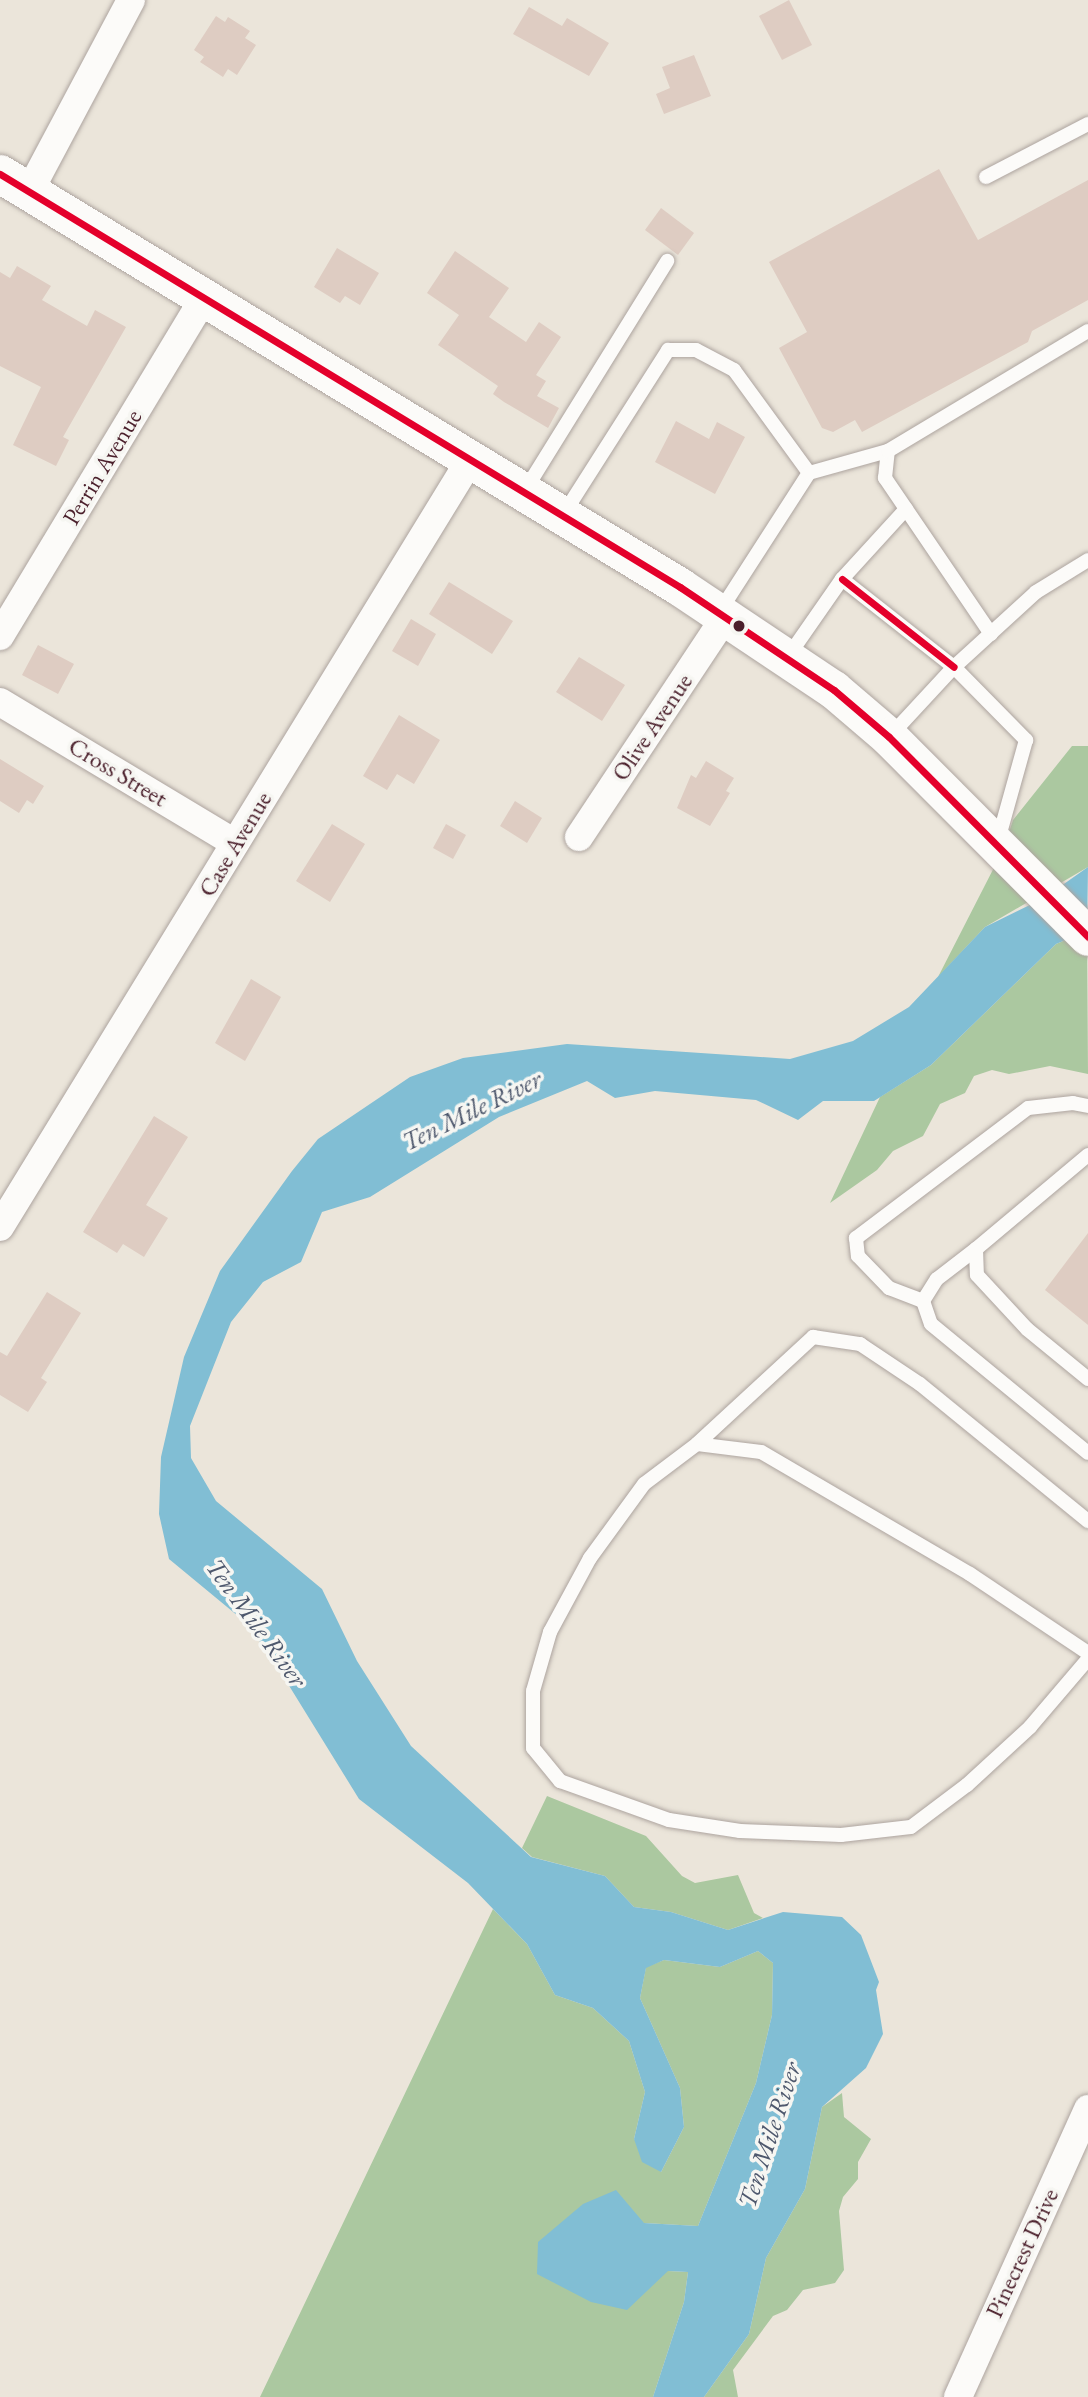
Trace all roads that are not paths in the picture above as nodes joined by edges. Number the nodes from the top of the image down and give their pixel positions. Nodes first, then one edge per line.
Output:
1 (131, 0) edge
2 (1088, 124) edge
3 (986, 177) dead end
4 (14, 183) edge
5 (667, 261) dead end
6 (204, 298) junction
7 (1088, 331) edge
8 (888, 451) junction
9 (470, 460) junction
10 (809, 473) junction
11 (524, 493) junction
12 (906, 509) junction
13 (562, 516) junction
14 (1088, 560) edge
15 (842, 579) junction
16 (723, 614) junction
17 (991, 634) junction
18 (0, 636) edge
19 (787, 658) junction
20 (954, 667) junction
21 (0, 702) edge
22 (889, 737) junction
23 (579, 837) dead end
24 (235, 843) junction
25 (1009, 857) junction
26 (1088, 937) edge
27 (1088, 1106) edge
28 (1088, 1155) edge
29 (2, 1218) edge
30 (976, 1249) junction
31 (922, 1300) junction
32 (1088, 1379) edge
33 (697, 1444) junction
34 (1088, 1453) edge
35 (1088, 1521) edge
36 (1088, 1653) edge
37 (1088, 1660) edge
38 (1088, 2109) edge
39 (1076, 2169) edge
40 (958, 2397) edge

1 - 4 street
2 - 3 lane
4 - 6 main road
5 - 11 lane
6 - 9 main road
6 - 18 street, Perrin Avenue
7 - 8 lane
8 - 10 lane
8 - 12 lane
9 - 11 main road
9 - 24 street, Case Avenue
10 - 13 lane
10 - 16 lane
11 - 13 main road
12 - 15 lane
12 - 17 lane
13 - 16 main road
14 - 17 lane
15 - 19 lane
15 - 20 lane
16 - 19 main road
16 - 23 street, Olive Avenue
17 - 20 lane
19 - 22 main road
20 - 22 lane
20 - 25 lane
21 - 24 street, Cross Street
22 - 25 main road
24 - 29 street, Case Avenue
25 - 26 main road
27 - 31 lane
28 - 30 lane
30 - 31 lane
30 - 32 lane
31 - 34 lane
33 - 35 lane
33 - 36 lane
33 - 37 lane
38 - 39 street, Pinecrest Drive
39 - 40 street, Pinecrest Drive

